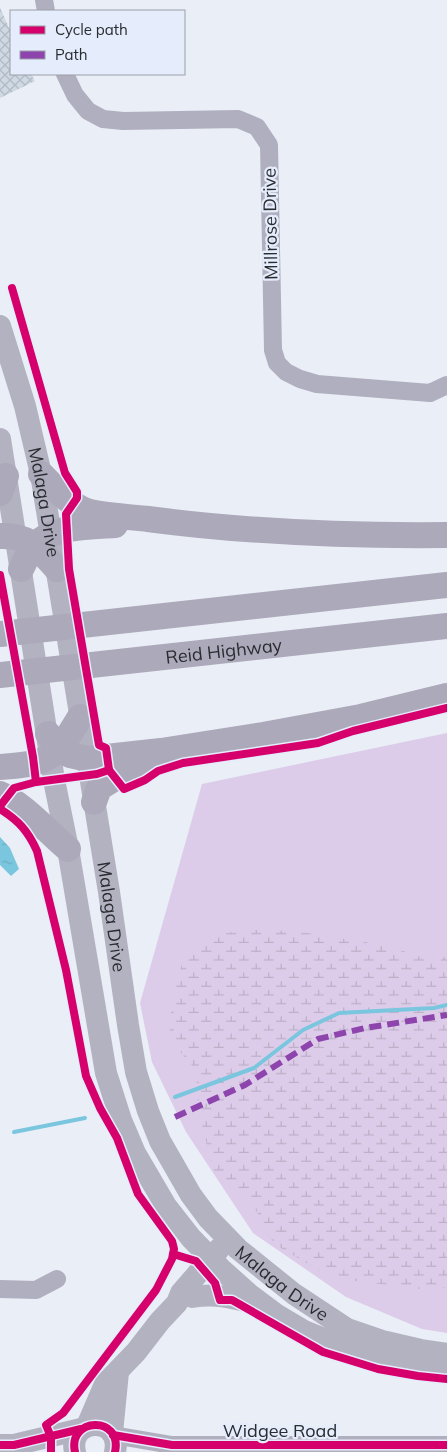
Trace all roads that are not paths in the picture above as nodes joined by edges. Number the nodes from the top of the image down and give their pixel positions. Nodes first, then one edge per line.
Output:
1 (65, 75) edge
2 (0, 326) edge
3 (447, 385) edge
4 (0, 439) edge
5 (40, 474) junction
6 (3, 484) edge
7 (168, 522) junction
8 (447, 535) edge
9 (25, 538) edge
10 (57, 568) joint
11 (21, 569) joint
12 (447, 585) edge
13 (447, 626) edge
14 (0, 634) edge
15 (3, 674) edge
16 (447, 696) edge
17 (80, 717) junction
18 (52, 746) junction
19 (161, 751) junction
20 (88, 759) junction
21 (0, 767) edge
22 (0, 794) edge
23 (94, 802) junction
24 (68, 849) junction
25 (191, 1238) junction
26 (233, 1244) junction
27 (215, 1264) junction
28 (58, 1279) dead end
29 (0, 1289) edge
30 (185, 1296) junction
31 (266, 1307) junction
32 (447, 1354) edge
33 (447, 1371) edge
34 (118, 1372) junction
35 (84, 1428) junction
36 (114, 1440) edge
37 (7, 1445) edge
38 (172, 1445) junction
39 (447, 1445) edge
40 (251, 1449) edge
41 (40, 1452) edge
42 (75, 1452) edge
43 (148, 1452) edge

1 - 3 street, Millrose Drive
2 - 5 main road, Malaga Drive
4 - 6 main road, Malaga Drive
5 - 7 highway
5 - 9 main road, Malaga Drive
6 - 9 main road, Malaga Drive
7 - 8 highway
7 - 9 highway
9 - 10 highway
9 - 11 highway
10 - 17 main road, Malaga Drive
11 - 18 main road, Malaga Drive
12 - 14 highway
13 - 15 highway, Reid Highway
16 - 19 highway
17 - 18 highway
17 - 20 main road, Malaga Drive
18 - 20 highway
18 - 21 highway
18 - 24 main road, Malaga Drive
19 - 20 highway
19 - 23 highway
20 - 23 main road, Malaga Drive
22 - 24 highway
23 - 26 main road, Malaga Drive
24 - 25 main road, Malaga Drive
25 - 27 main road, Malaga Drive
25 - 30 main road
26 - 27 main road
26 - 32 main road, Malaga Drive
27 - 30 main road
27 - 31 main road, Malaga Drive
28 - 29 street
30 - 31 main road
30 - 34 main road
31 - 33 main road, Malaga Drive
34 - 35 main road
34 - 36 main road
35 - 36 main road
35 - 37 main road
35 - 42 main road
36 - 38 street, Widgee Road
37 - 41 main road
38 - 40 street, Widgee Road
38 - 43 street, Widgee Road
39 - 40 street, Widgee Road

